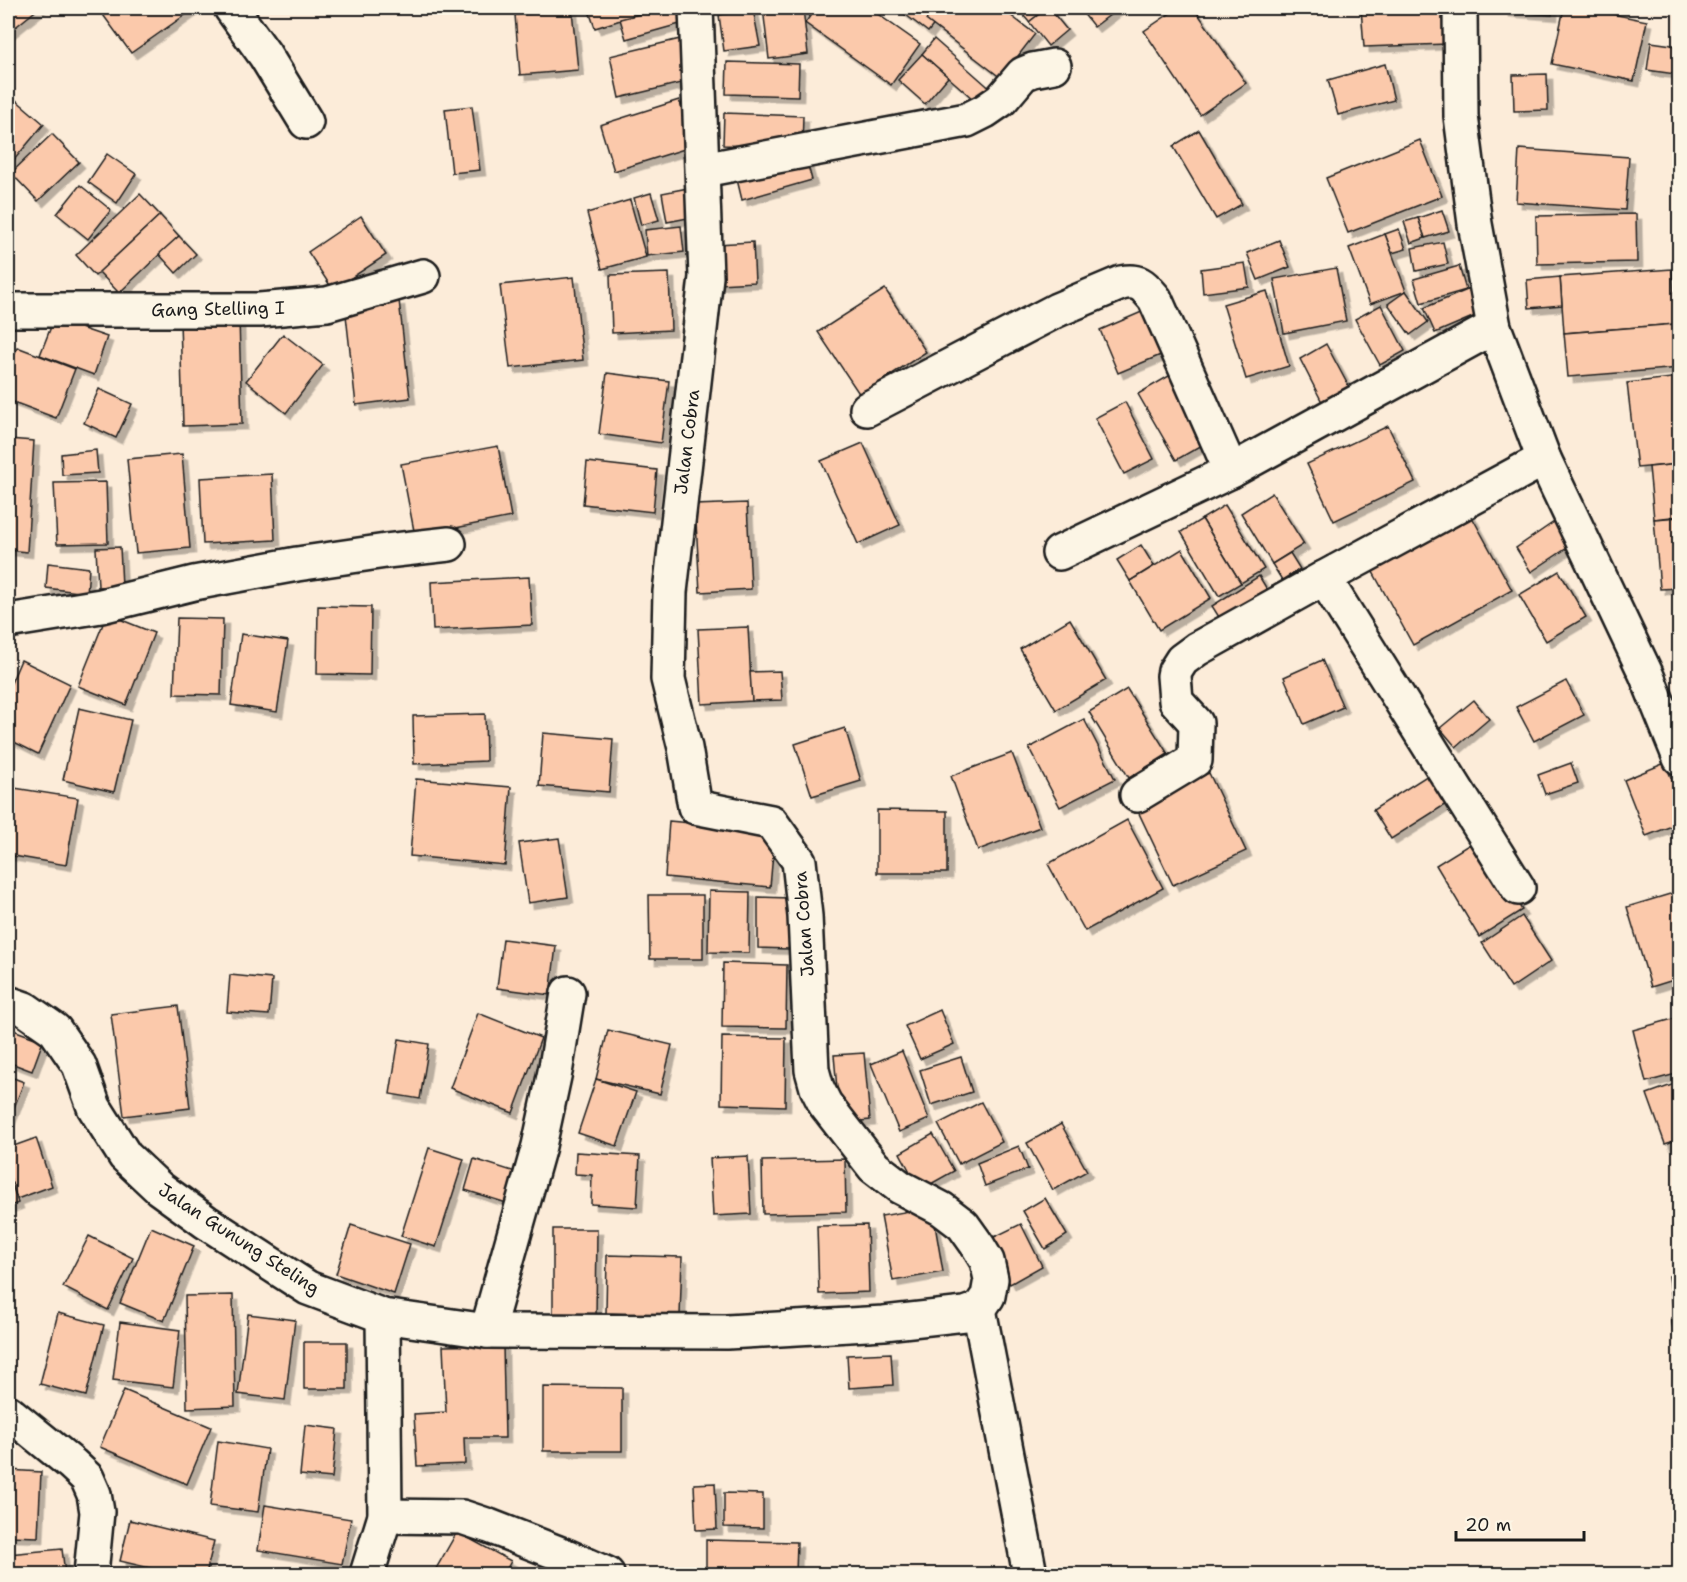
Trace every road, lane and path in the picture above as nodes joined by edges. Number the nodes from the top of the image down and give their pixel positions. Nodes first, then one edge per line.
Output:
1 (231, 8) edge
2 (696, 8) edge
3 (1460, 8) edge
4 (1054, 66) dead end
5 (306, 122) dead end
6 (703, 170) junction
7 (423, 276) dead end
8 (8, 310) edge
9 (1494, 327) junction
10 (867, 409) dead end
11 (1544, 459) junction
12 (1231, 471) junction
13 (449, 544) dead end
14 (1059, 553) dead end
15 (1324, 578) junction
16 (8, 621) edge
17 (1680, 758) edge
18 (1137, 795) dead end
19 (1518, 888) dead end
20 (568, 993) dead end
21 (8, 1003) edge
22 (978, 1309) junction
23 (383, 1316) junction
24 (487, 1331) junction
25 (8, 1412) edge
26 (385, 1516) junction
27 (91, 1575) edge
28 (367, 1575) edge
29 (607, 1575) edge
30 (1030, 1575) edge

1 - 5 street
2 - 6 street, Jalan Cobra
3 - 9 street
4 - 6 street
6 - 22 street, Jalan Cobra
7 - 8 street, Gang Stelling I
9 - 11 street
9 - 12 street
10 - 12 street
11 - 15 street
11 - 17 street
12 - 14 street
13 - 16 street
15 - 18 street
15 - 19 street
20 - 24 street
21 - 23 street, Jalan Gunung Steling
22 - 24 street
22 - 30 street
23 - 24 street, Jalan Gunung Steling
23 - 26 street
25 - 27 street
26 - 28 street
26 - 29 street

